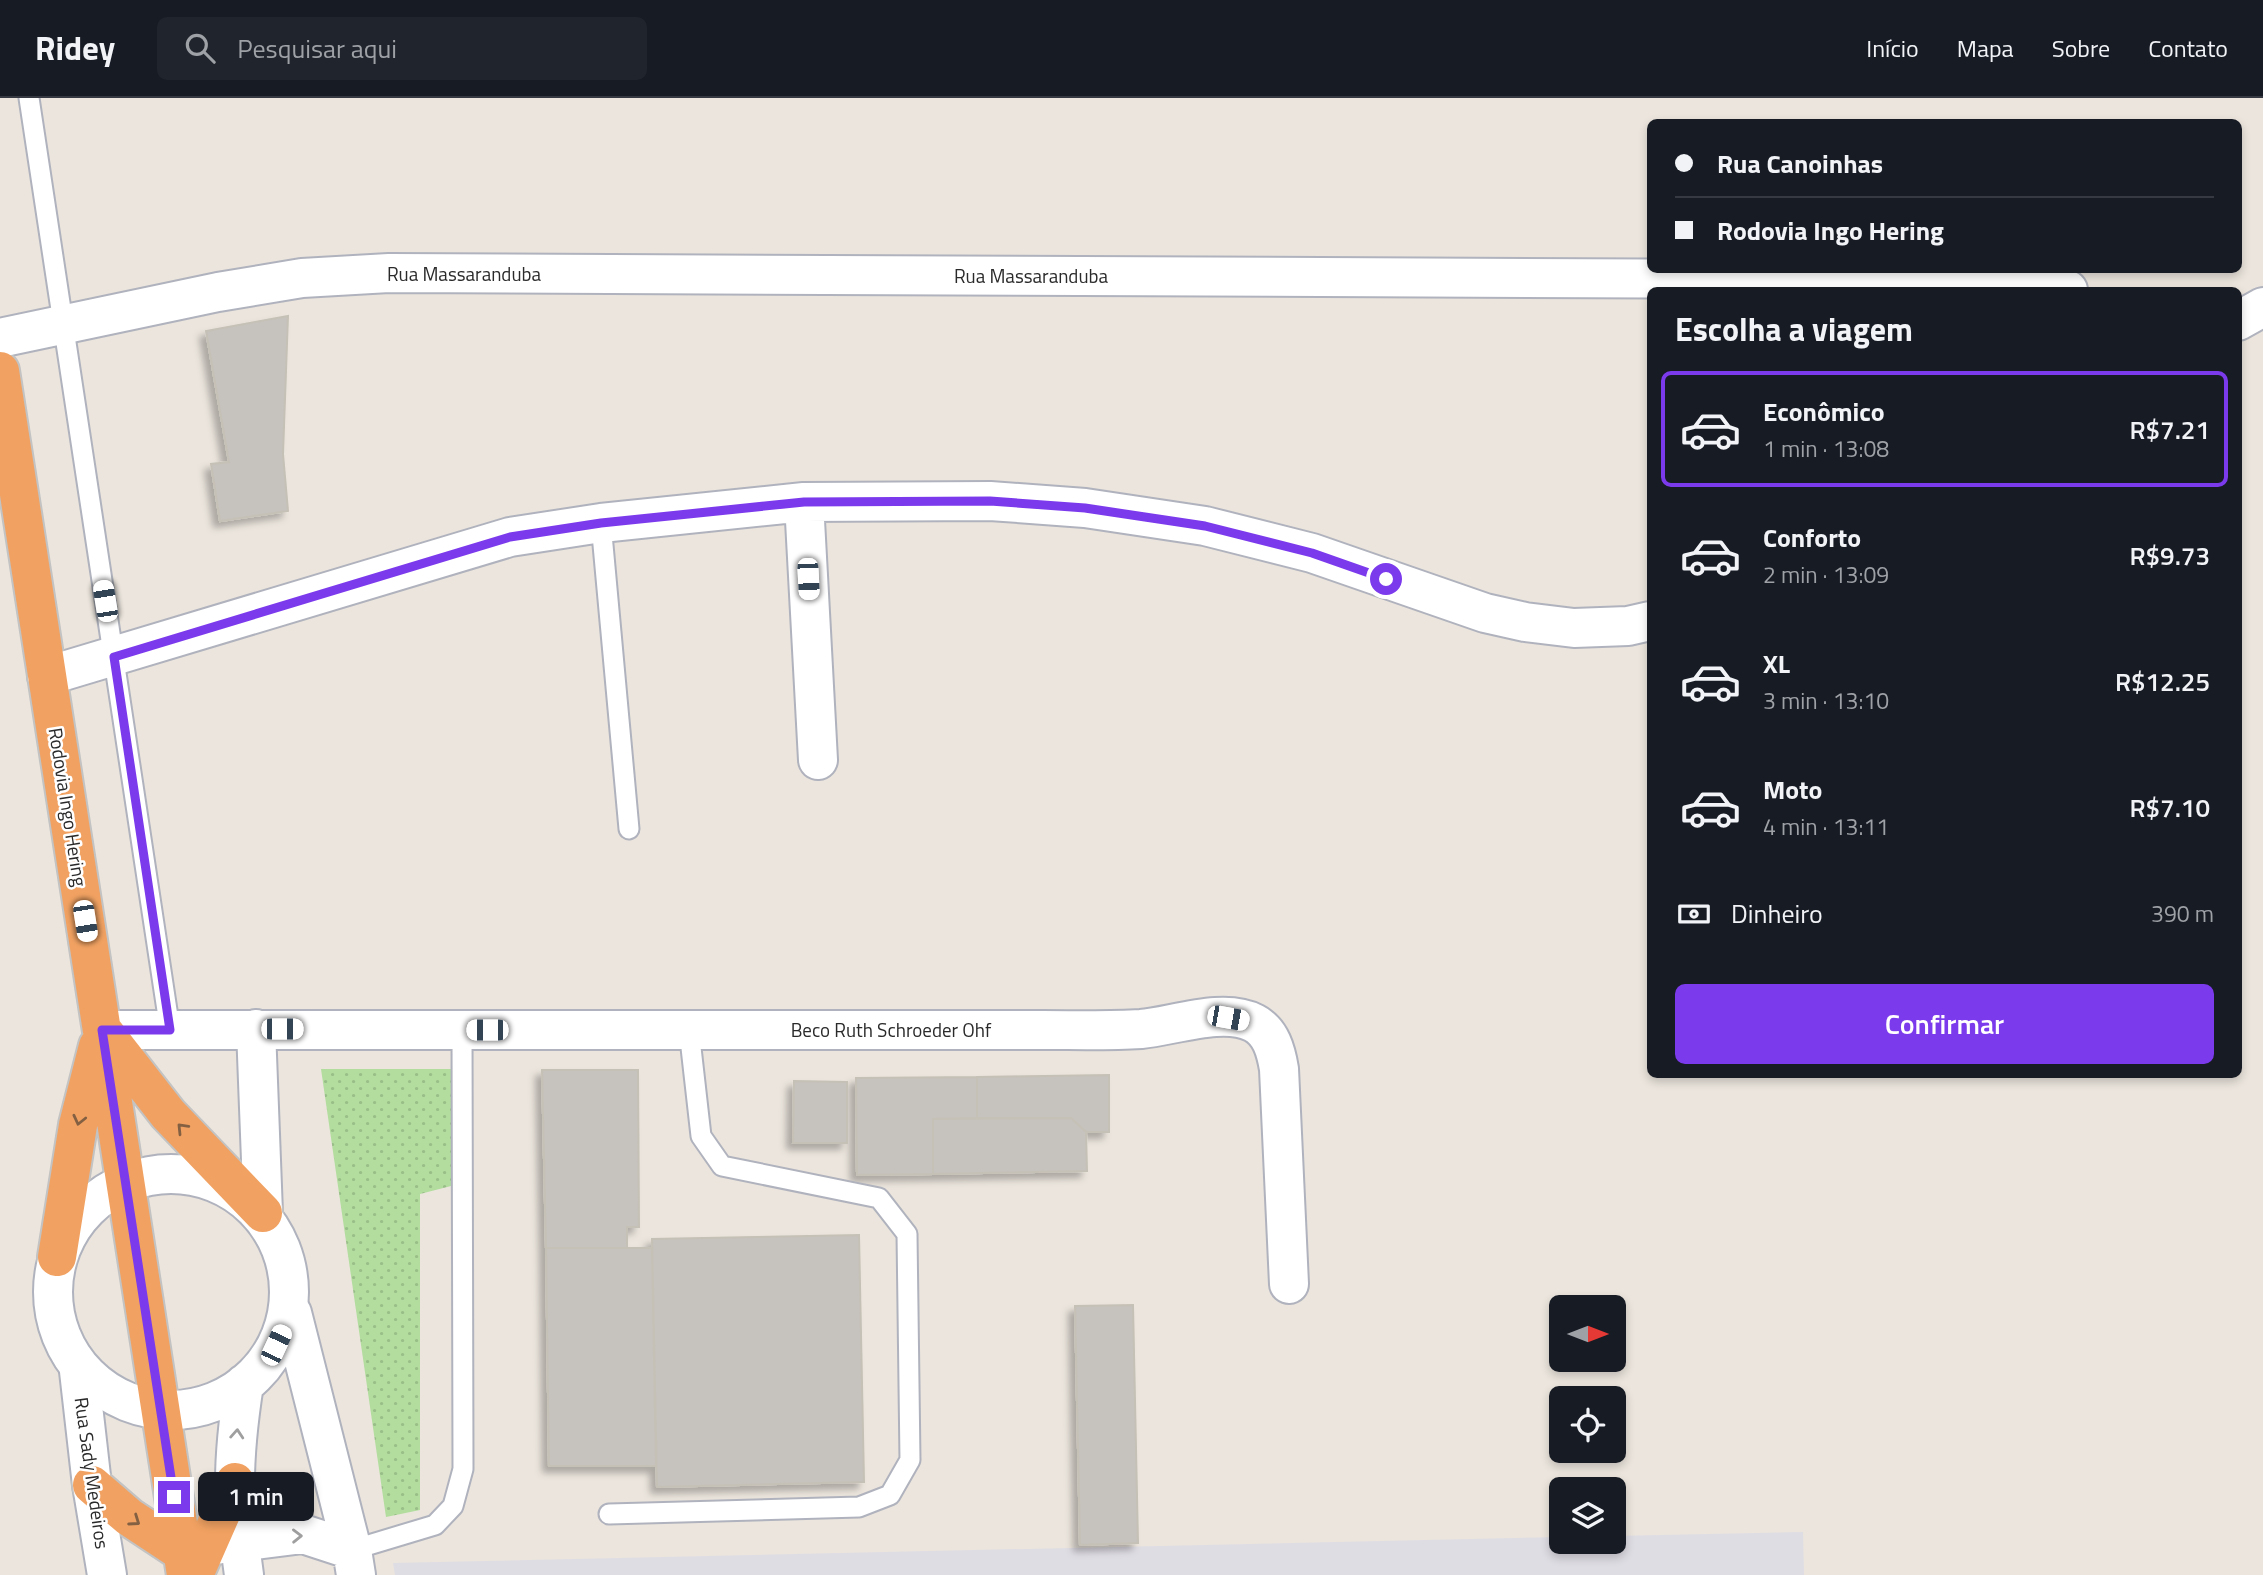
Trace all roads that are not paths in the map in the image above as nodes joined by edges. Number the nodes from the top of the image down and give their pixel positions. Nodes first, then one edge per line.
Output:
1 (29, 98) edge
2 (2052, 287) edge
3 (2263, 307) edge
4 (2242, 319) edge
5 (63, 325) junction
6 (0, 338) edge
7 (0, 371) edge
8 (804, 502) junction
9 (601, 523) junction
10 (1647, 622) edge
11 (114, 657) junction
12 (47, 676) junction
13 (818, 760) dead end
14 (629, 829) dead end
15 (256, 1029) junction
16 (102, 1030) junction
17 (170, 1030) junction
18 (462, 1030) junction
19 (690, 1030) junction
20 (126, 1182) junction
21 (263, 1213) junction
22 (57, 1257) junction
23 (1289, 1284) dead end
24 (292, 1312) junction
25 (79, 1371) junction
26 (244, 1384) junction
27 (162, 1414) junction
28 (235, 1482) joint
29 (92, 1485) junction
30 (609, 1514) dead end
31 (209, 1561) edge
32 (354, 1563) edge
33 (107, 1575) edge

1 - 5 lane
2 - 5 street, Rua Massaranduba
3 - 4 street
5 - 6 street, Rua Massaranduba
5 - 11 lane
7 - 12 highway, Rodovia Ingo Hering
8 - 9 street
8 - 10 street
8 - 13 street
9 - 11 street
9 - 14 lane
11 - 12 street
11 - 17 lane
12 - 16 highway, Rodovia Ingo Hering
15 - 17 street, Beco Ruth Schroeder Ohf
15 - 18 street, Beco Ruth Schroeder Ohf
15 - 21 street
16 - 17 street, Beco Ruth Schroeder Ohf
16 - 20 highway, Rodovia Ingo Hering
21 -> 16 highway
16 -> 22 highway
18 - 19 street, Beco Ruth Schroeder Ohf
18 - 32 lane
19 - 23 street, Beco Ruth Schroeder Ohf
19 - 30 lane
20 - 21 street
20 - 22 street
20 - 27 highway, Rodovia Ingo Hering
21 - 24 street
22 - 25 street
24 - 26 street
24 - 32 street
25 - 27 street
25 - 29 street, Rua Sady Medeiros
26 - 27 street
28 -> 26 street
27 - 31 highway, Rodovia Ingo Hering
28 - 31 highway
29 -> 31 highway
29 - 33 street, Rua Sady Medeiros
31 -> 32 street

